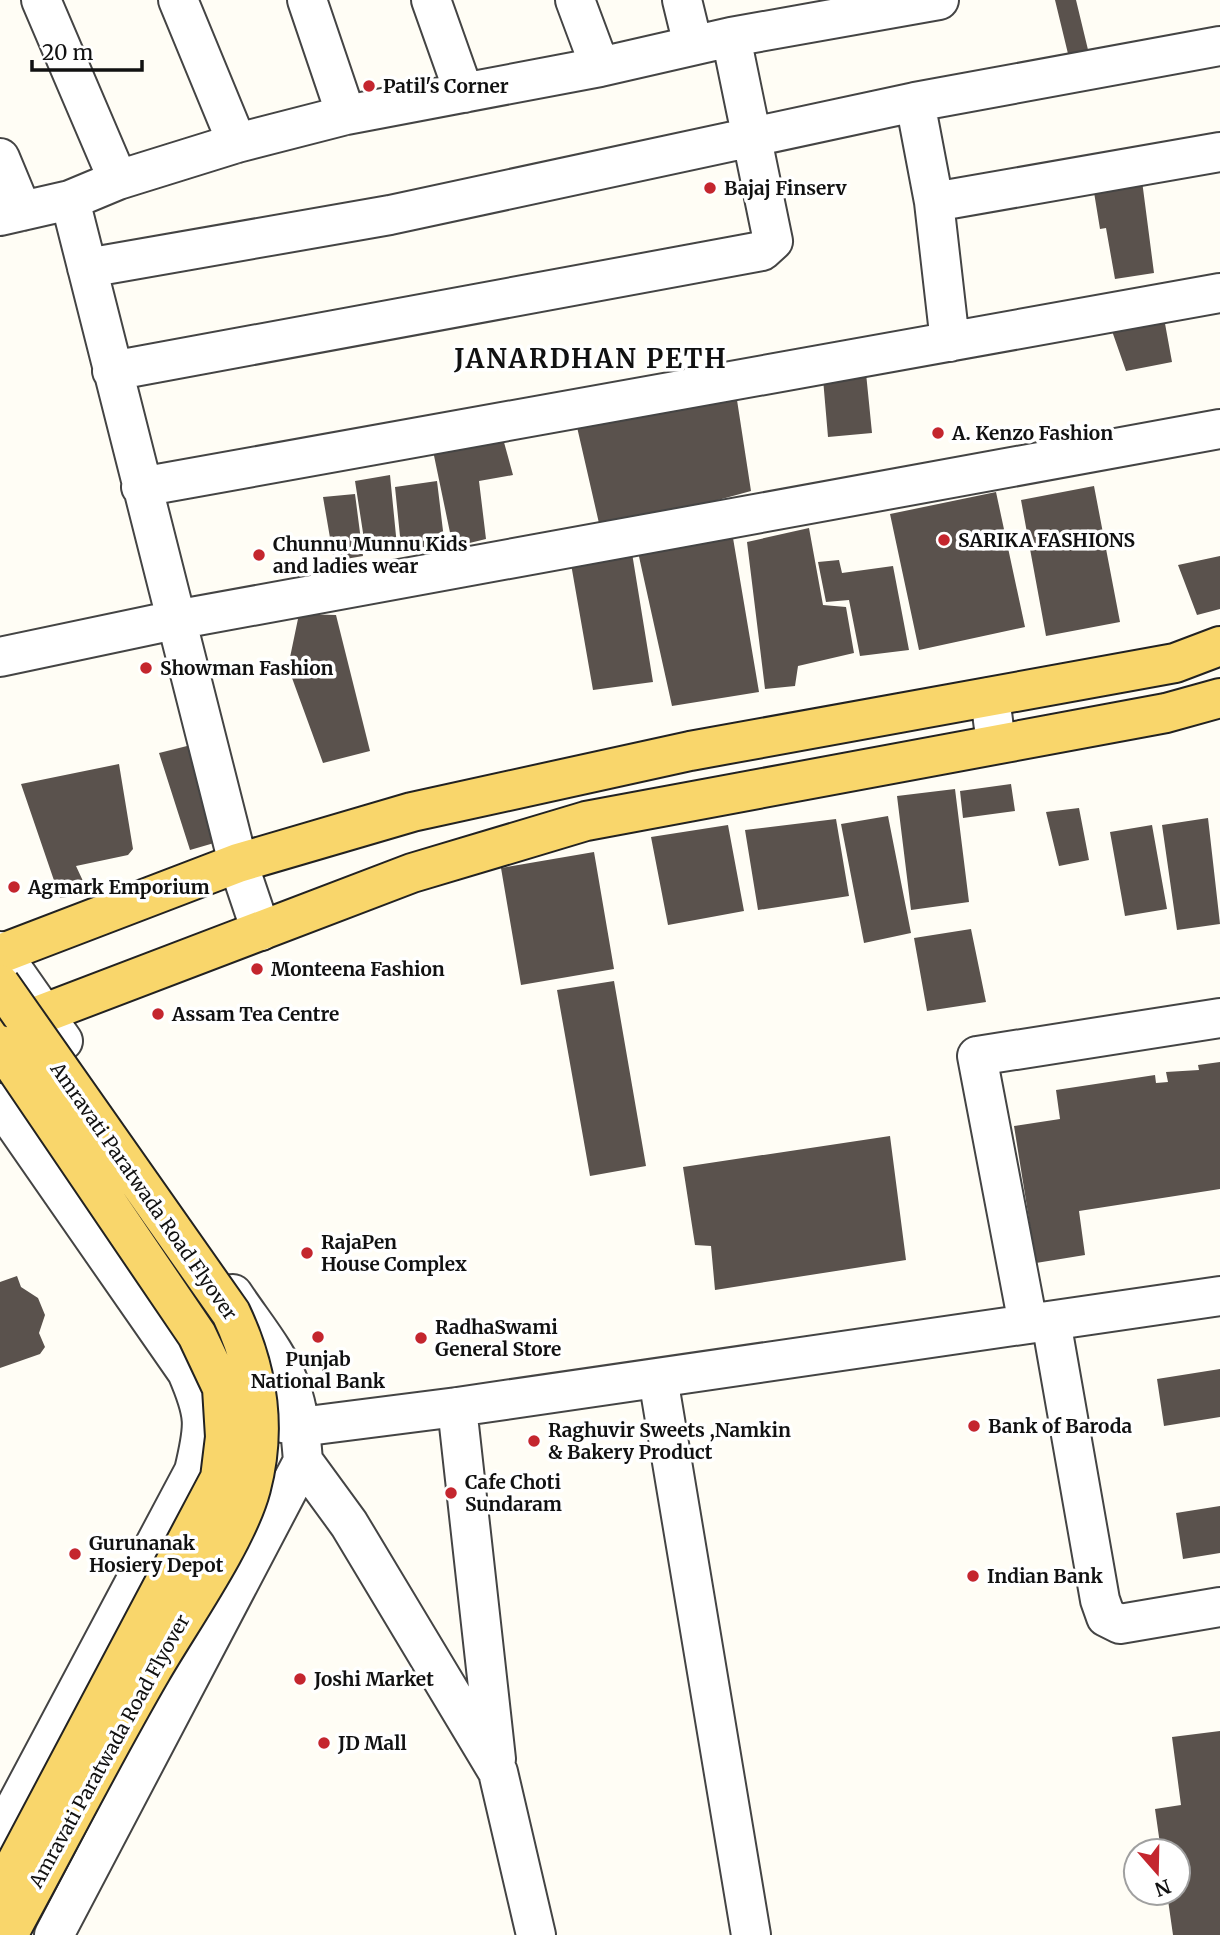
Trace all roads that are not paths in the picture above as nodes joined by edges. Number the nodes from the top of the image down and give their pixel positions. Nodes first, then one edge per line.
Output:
1 (41, 0) edge
2 (178, 0) edge
3 (307, 0) edge
4 (431, 0) edge
5 (575, 0) edge
6 (682, 0) edge
7 (939, 0) edge
8 (731, 37) junction
9 (692, 45) junction
10 (1220, 46) edge
11 (600, 67) junction
12 (464, 93) junction
13 (915, 102) junction
14 (346, 115) junction
15 (752, 139) junction
16 (237, 143) junction
17 (1220, 152) edge
18 (0, 159) edge
19 (117, 180) junction
20 (70, 200) junction
21 (934, 202) junction
22 (11, 214) edge
23 (87, 268) junction
24 (1220, 293) edge
25 (950, 341) junction
26 (112, 371) junction
27 (1220, 429) edge
28 (141, 487) junction
29 (175, 620) junction
30 (1220, 646) edge
31 (0, 657) edge
32 (990, 696) junction
33 (1220, 698) edge
34 (996, 744) junction
35 (238, 863) junction
36 (261, 931) junction
37 (0, 961) edge
38 (46, 1015) junction
39 (1220, 1018) edge
40 (0, 1030) edge
41 (0, 1045) edge
42 (0, 1103) edge
43 (1220, 1296) edge
44 (1039, 1322) junction
45 (658, 1378) junction
46 (200, 1403) junction
47 (457, 1407) junction
48 (302, 1444) junction
49 (1220, 1607) edge
50 (498, 1772) junction
51 (0, 1836) edge
52 (0, 1893) edge
53 (8, 1935) edge
54 (54, 1935) edge
55 (536, 1935) edge
56 (751, 1935) edge

1 - 19 street
2 - 16 street
3 - 14 street
4 - 12 street
5 - 11 street
6 - 9 street
7 - 8 street
8 - 9 street
8 - 15 street
9 - 11 street
10 - 13 street
11 - 12 street
12 - 14 street
13 - 15 street
13 - 21 street
14 - 16 street
15 - 23 street
15 - 26 street
16 - 19 street
17 - 21 street
18 - 22 street
19 - 20 street
20 - 22 street
20 - 23 street
21 - 25 street
23 - 26 street
24 - 25 street
25 - 28 street
26 - 28 street
27 - 29 street
28 - 29 street
29 - 31 street
29 - 35 street
30 - 32 main road
32 - 34 street
32 - 35 main road
33 - 34 main road
34 - 36 main road
35 - 36 street
35 - 37 main road
36 - 38 main road
37 - 38 street
37 - 53 main road, Amravati Paratwada Road Flyover, bridge
38 - 40 main road
38 - 48 street
39 - 44 street
41 - 52 main road, Amravati Paratwada Road Flyover, bridge
42 - 46 street
43 - 44 street
44 - 45 street
44 - 49 street
45 - 47 street
45 - 56 street
46 - 48 street
46 - 51 street
47 - 48 street
47 - 50 street
48 - 50 street
48 - 54 street
50 - 55 street

